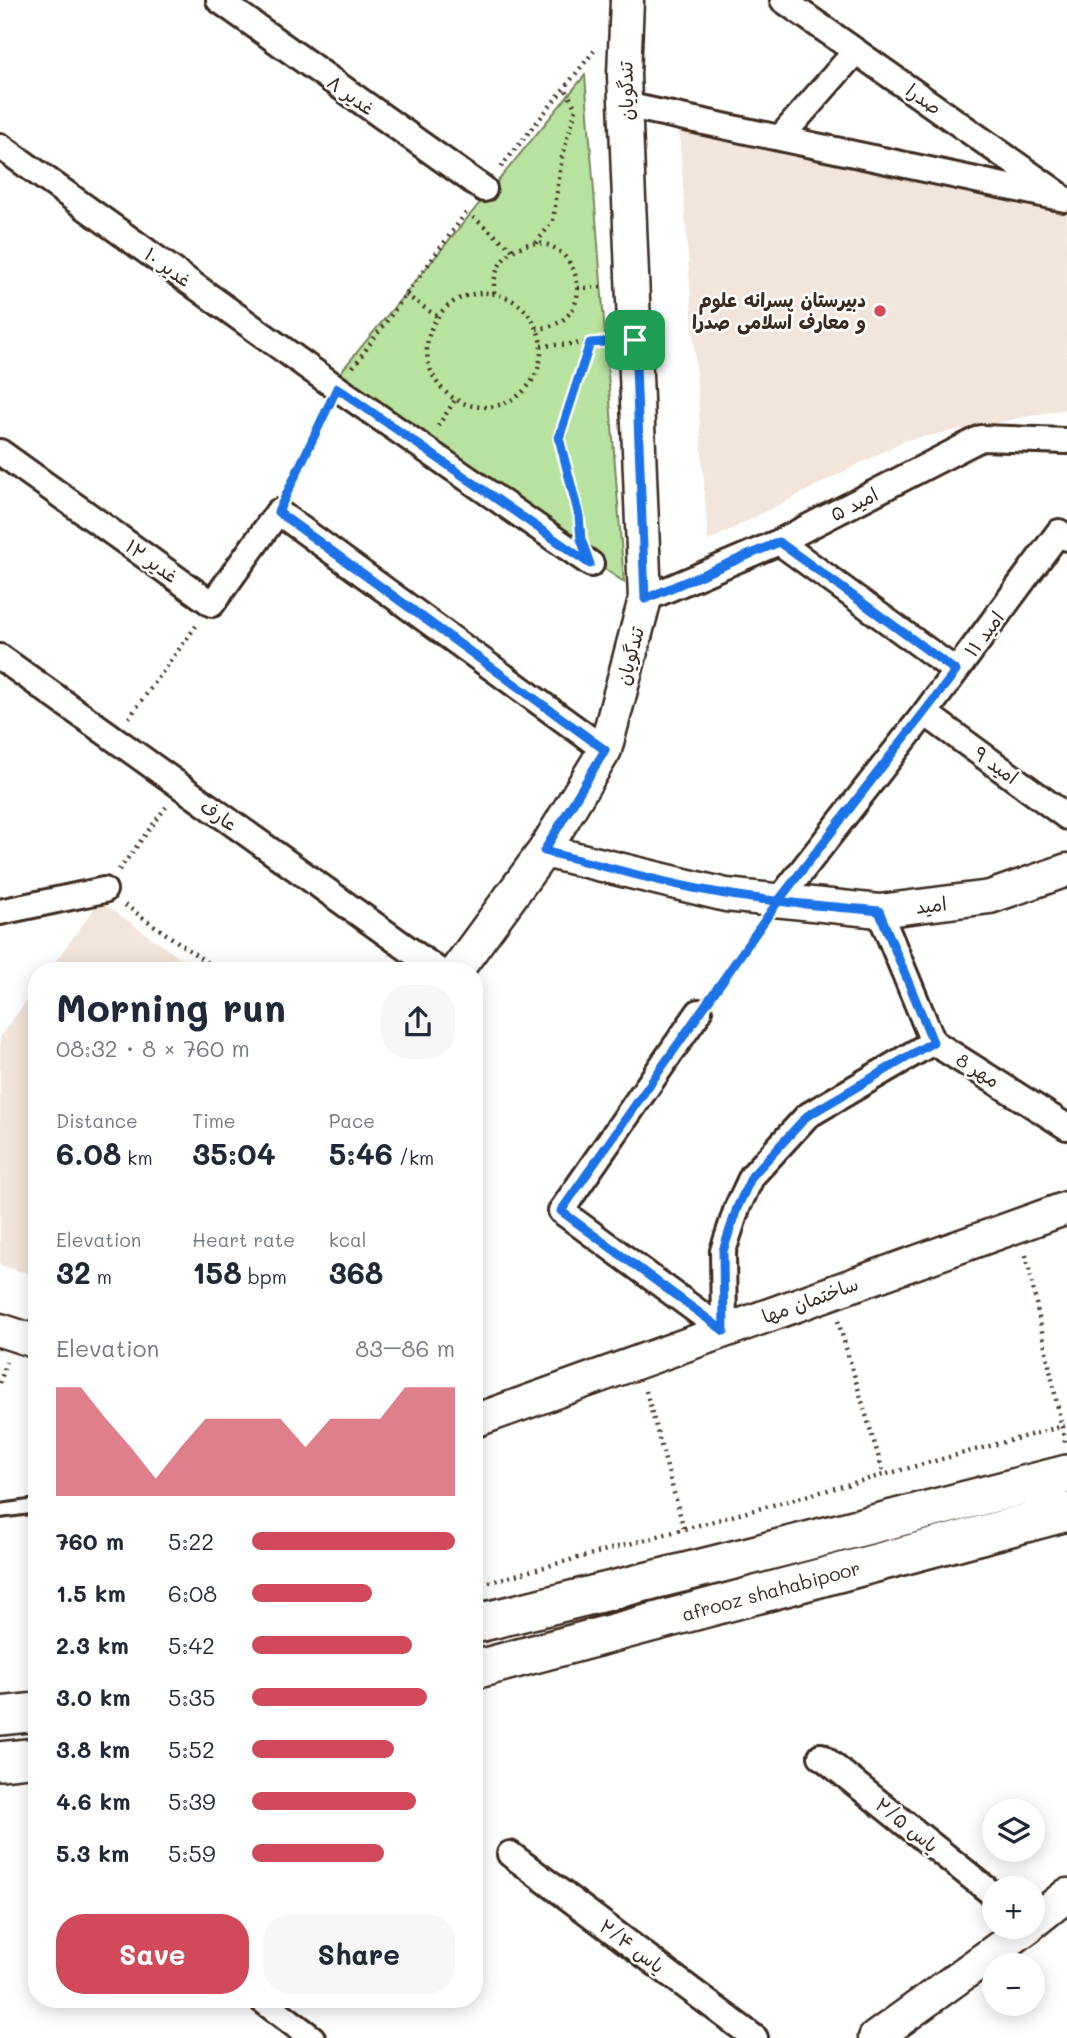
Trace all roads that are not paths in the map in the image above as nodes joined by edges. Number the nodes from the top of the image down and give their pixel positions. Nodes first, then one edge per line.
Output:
1 (219, 0) edge
2 (627, 0) edge
3 (783, 0) edge
4 (856, 51) junction
5 (625, 105) junction
6 (780, 138) junction
7 (0, 146) edge
8 (484, 189) dead end
9 (1065, 199) edge
10 (1067, 441) edge
11 (0, 452) edge
12 (1063, 535) edge
13 (779, 542) junction
14 (590, 564) road end
15 (645, 599) junction
16 (0, 657) edge
17 (956, 671) junction
18 (925, 713) junction
19 (605, 750) junction
20 (1067, 817) edge
21 (544, 851) junction
22 (1067, 870) edge
23 (104, 890) road end
24 (779, 900) junction
25 (879, 911) junction
26 (0, 912) edge
27 (426, 962) edge
28 (463, 962) edge
29 (699, 1013) road end
30 (933, 1042) junction
31 (1067, 1127) edge
32 (1067, 1208) edge
33 (0, 1330) edge
34 (724, 1331) junction
35 (28, 1339) edge
36 (483, 1418) edge
37 (1067, 1474) edge
38 (28, 1507) edge
39 (0, 1511) edge
40 (1067, 1512) edge
41 (718, 1564) junction
42 (725, 1604) junction
43 (483, 1622) edge
44 (483, 1669) edge
45 (28, 1713) edge
46 (0, 1716) edge
47 (821, 1756) dead end
48 (28, 1758) edge
49 (0, 1761) edge
50 (510, 1854) dead end
51 (982, 1885) edge
52 (1067, 1895) edge
53 (1045, 1913) edge
54 (1011, 1939) edge
55 (273, 2008) edge
56 (312, 2038) edge
57 (755, 2038) edge
58 (875, 2038) edge

1 - 8 street, غدیر ۸
2 - 5 street, تندگویان
3 - 4 street, صدرا
4 - 6 street
4 - 9 street, صدرا
5 - 6 street
5 - 15 street, تندگویان
6 - 9 street
7 - 14 street, غدیر ۱۰
10 - 13 street, امید ۵
11 - 19 street, غدیر ۱۲
12 - 17 street, امید ۱۱
13 - 15 street, امید ۵
13 - 17 street
15 - 19 street, تندگویان
16 - 27 street, عارف
17 - 18 street, امید ۱۱
18 - 20 street, امید ۹
18 - 24 street, امید ۱۱
19 - 21 street, تندگویان
21 - 24 street, امید
21 - 28 street, تندگویان
22 - 25 street, امید
23 - 26 street
24 - 25 street, امید
25 - 30 street
29 - 34 street
30 - 31 street, مهر 8
30 - 34 street
32 - 34 street, ساختمان مها
33 - 35 street
34 - 36 street, ساختمان مها
37 - 41 main road, afrooz shahabipoor
38 - 39 lane
40 - 42 main road, afrooz shahabipoor
41 - 42 main road
41 - 43 main road, afrooz shahabipoor
42 - 44 main road, afrooz shahabipoor
45 - 46 main road
47 - 51 street, یاس ۲/۵
48 - 49 main road
50 - 57 street, یاس ۲/۴
52 - 53 street
54 - 58 street
55 - 56 street

